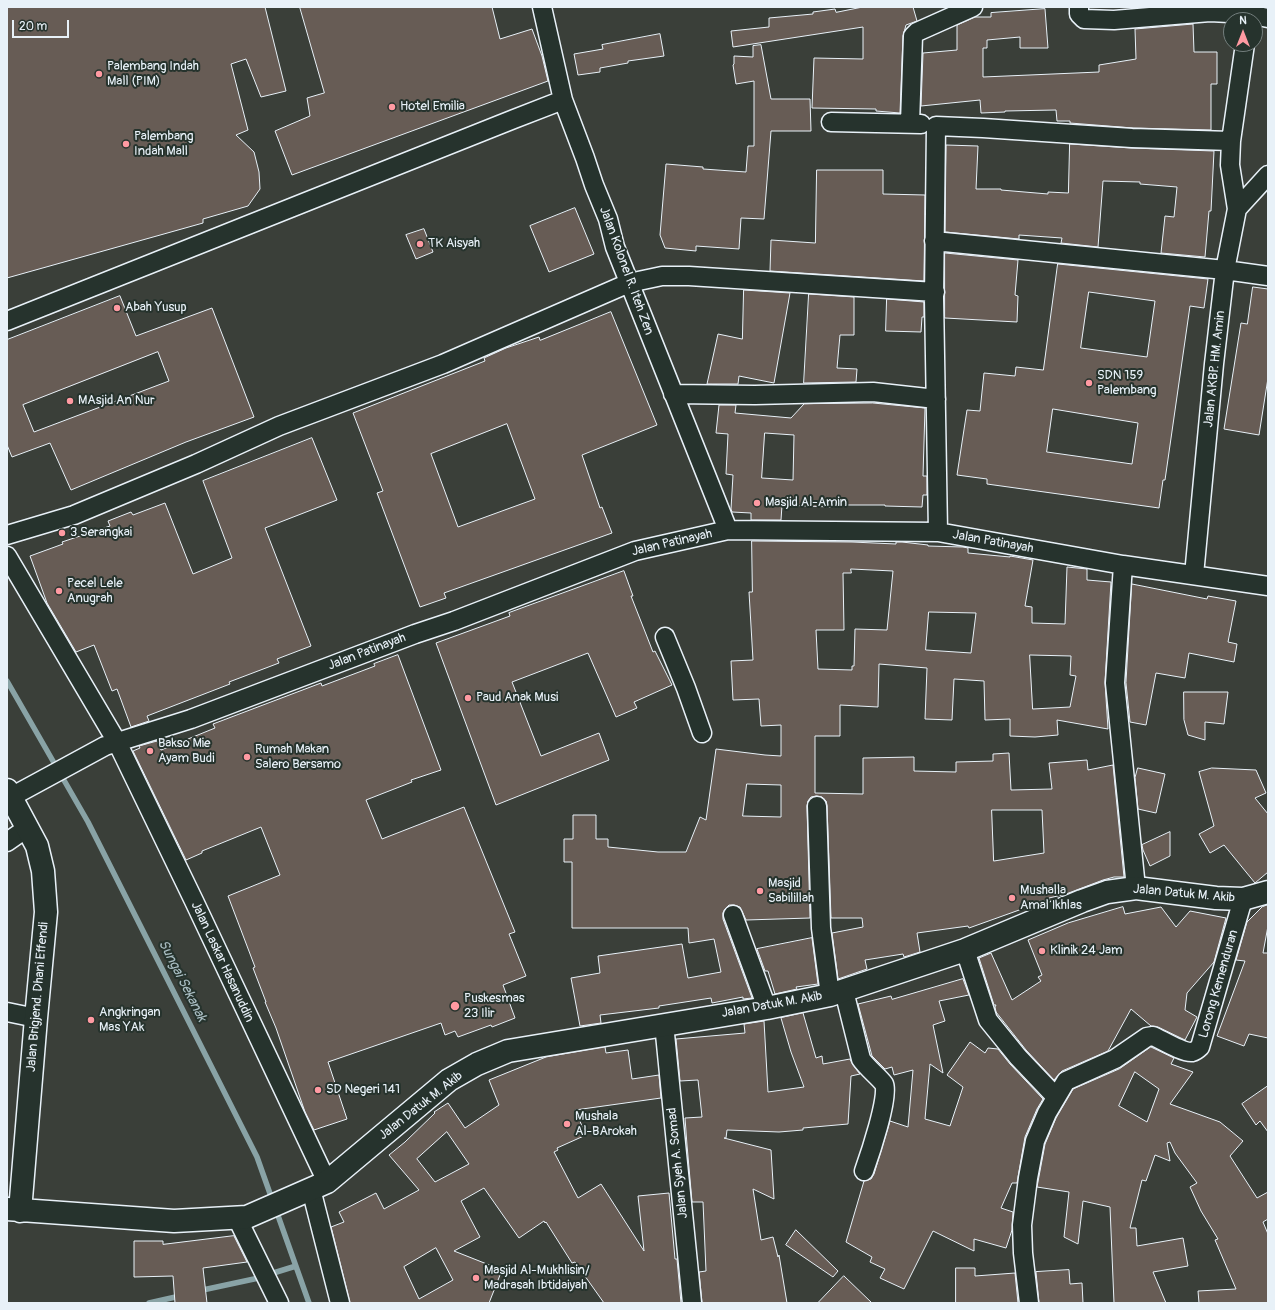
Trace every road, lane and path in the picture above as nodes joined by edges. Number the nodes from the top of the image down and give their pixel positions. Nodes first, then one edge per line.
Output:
1 (542, 7) edge
2 (973, 7) edge
3 (1079, 7) edge
4 (1223, 14) edge
5 (1244, 52) edge
6 (563, 100) junction
7 (831, 122) dead end
8 (910, 123) junction
9 (936, 126) junction
10 (1231, 141) junction
11 (1268, 175) edge
12 (1237, 209) junction
13 (934, 241) junction
14 (1225, 270) junction
15 (1268, 276) edge
16 (629, 283) junction
17 (935, 292) junction
18 (7, 321) edge
19 (673, 394) junction
20 (936, 399) junction
21 (728, 530) junction
22 (938, 532) junction
23 (7, 535) edge
24 (7, 556) edge
25 (1123, 565) junction
26 (1194, 575) junction
27 (1268, 586) edge
28 (665, 637) dead end
29 (702, 733) dead end
30 (111, 744) junction
31 (9, 794) edge
32 (817, 806) dead end
33 (27, 828) junction
34 (7, 842) edge
35 (1136, 888) junction
36 (1268, 892) edge
37 (1243, 899) junction
38 (733, 915) dead end
39 (965, 950) junction
40 (837, 993) junction
41 (767, 1008) junction
42 (7, 1012) edge
43 (36, 1018) junction
44 (664, 1024) junction
45 (1056, 1097) junction
46 (864, 1171) dead end
47 (314, 1188) junction
48 (14, 1210) edge
49 (242, 1218) junction
50 (279, 1303) edge
51 (340, 1303) edge
52 (692, 1303) edge
53 (1029, 1303) edge

1 - 6 street, Jalan Kolonel R. Iteh Zen
2 - 8 street
3 - 4 street
5 - 10 street
6 - 16 street, Jalan Kolonel R. Iteh Zen
6 - 18 street
7 - 8 street
8 - 9 street
9 - 10 street
9 - 13 street
10 - 12 street
11 - 12 street
12 - 14 street, Jalan AKBP. HM. Amin
13 - 14 street
13 - 17 street
14 - 15 street
14 - 26 street, Jalan AKBP. HM. Amin
16 - 17 street
16 - 19 street, Jalan Kolonel R. Iteh Zen
16 - 23 street
17 - 20 street
19 - 20 street
19 - 21 street, Jalan Kolonel R. Iteh Zen
20 - 22 street
21 - 22 street, Jalan Patinayah
21 - 30 street, Jalan Patinayah
22 - 25 street, Jalan Patinayah
24 - 30 street, Jalan Laskar Hasanuddin
25 - 26 street, Jalan Patinayah
25 - 35 street
26 - 27 street, Jalan Patinayah
28 - 29 street
30 - 31 street, Jalan Patinayah
30 - 47 street, Jalan Laskar Hasanuddin
31 - 33 street, Jalan Brigjend. Dhani Effendi
32 - 40 street
33 - 34 street
33 - 43 street, Jalan Brigjend. Dhani Effendi
35 - 37 street, Jalan Datuk M. Akib
35 - 39 street, Jalan Datuk M. Akib
36 - 37 street, Jalan Datuk M. Akib
37 - 45 street, Lorong Kemenduran
38 - 41 street
39 - 40 street, Jalan Datuk M. Akib
39 - 45 street
40 - 41 street, Jalan Datuk M. Akib
40 - 46 street
41 - 44 street, Jalan Datuk M. Akib
42 - 43 street
43 - 48 street, Jalan Brigjend. Dhani Effendi
44 - 47 street, Jalan Datuk M. Akib
44 - 52 street, Jalan Syeh A. Somad
45 - 53 street, Lorong Kemenduran
47 - 49 street, Jalan Datuk M. Akib
47 - 51 street, Jalan Laskar Hasanuddin
48 - 49 street
49 - 50 street

